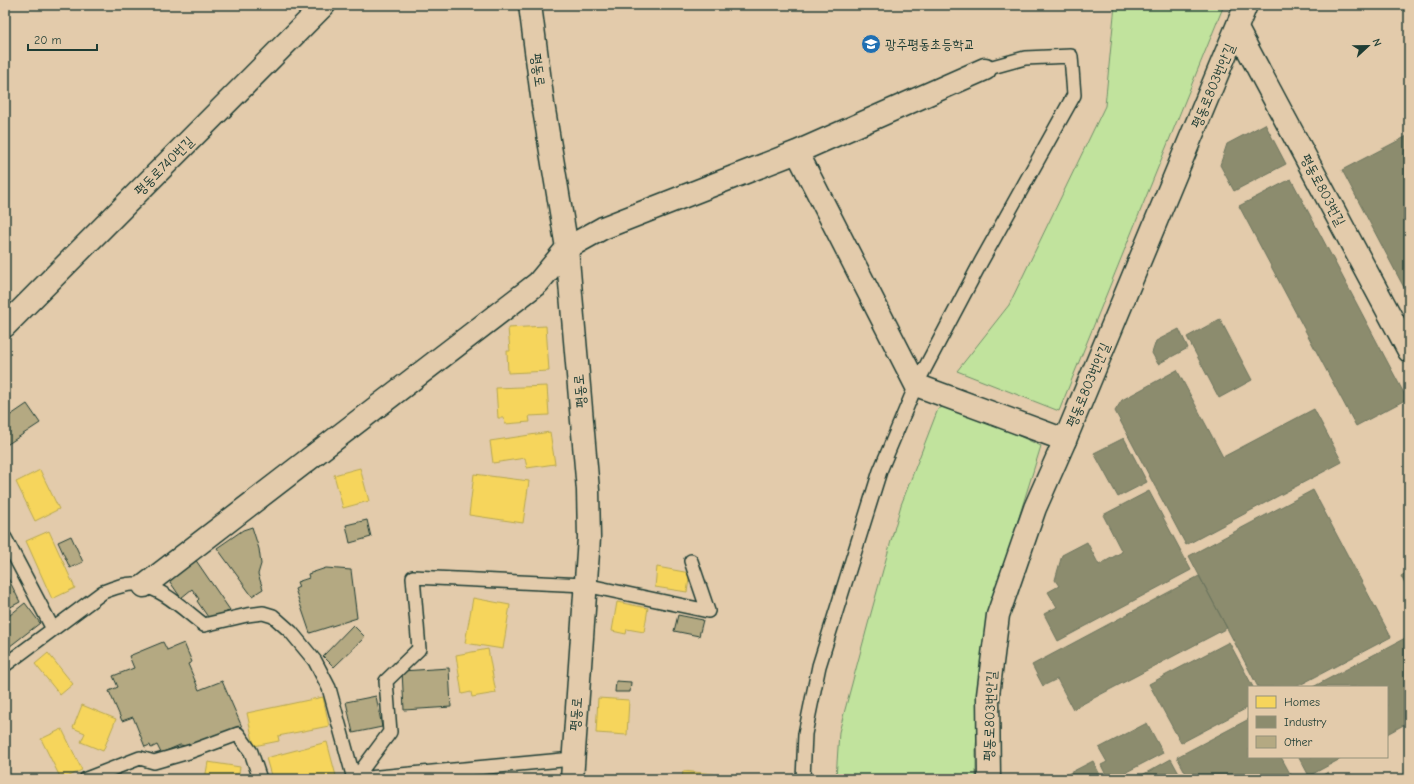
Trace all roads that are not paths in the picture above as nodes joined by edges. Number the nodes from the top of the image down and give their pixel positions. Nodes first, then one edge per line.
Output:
1 (324, 5) edge
2 (530, 5) edge
3 (1246, 5) edge
4 (1237, 29) junction
5 (985, 69) joint
6 (796, 152) junction
7 (567, 248) junction
8 (5, 326) edge
9 (1409, 350) edge
10 (916, 385) junction
11 (1065, 440) junction
12 (5, 538) edge
13 (691, 561) dead end
14 (585, 585) junction
15 (144, 586) junction
16 (53, 629) junction
17 (5, 665) edge
18 (573, 769) edge
19 (86, 779) edge
20 (260, 779) edge
21 (355, 779) edge
22 (803, 779) edge
23 (989, 779) edge

1 - 8 street, 평동로740번길
2 - 7 street, 평동로
3 - 4 street, 평동로803번안길
4 - 9 street, 평동로803번길
4 - 11 street, 평동로803번안길
5 - 6 street
5 - 10 lane
6 - 7 street
6 - 10 street
7 - 14 street, 평동로
7 - 15 street
10 - 11 street
10 - 22 lane
11 - 23 street, 평동로803번안길
12 - 16 lane
13 - 14 lane
14 - 18 street, 평동로
14 - 21 lane
15 - 16 lane
15 - 21 lane
16 - 17 lane
18 - 21 lane
19 - 20 lane

